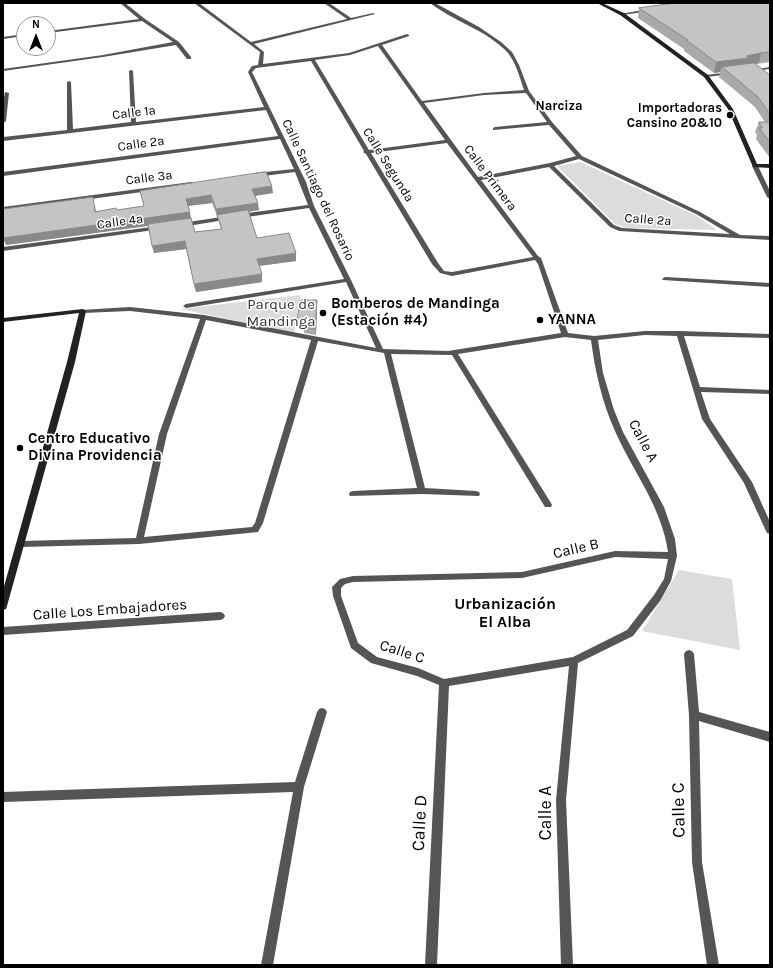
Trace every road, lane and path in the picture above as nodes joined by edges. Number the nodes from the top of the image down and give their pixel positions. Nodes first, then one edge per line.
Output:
1 (122, 3) edge
2 (196, 3) edge
3 (326, 3) edge
4 (432, 3) edge
5 (599, 3) edge
6 (651, 10) edge
7 (373, 14) dead end
8 (622, 14) junction
9 (350, 19) junction
10 (143, 20) junction
11 (56, 31) edge
12 (407, 35) dead end
13 (16, 36) edge
14 (3, 38) edge
15 (177, 43) junction
16 (251, 43) junction
17 (378, 44) junction
18 (188, 58) dead end
19 (312, 59) junction
20 (260, 66) junction
21 (770, 68) edge
22 (3, 70) edge
23 (132, 71) dead end
24 (749, 71) edge
25 (734, 72) edge
26 (706, 76) junction
27 (69, 82) dead end
28 (527, 91) junction
29 (7, 93) dead end
30 (422, 102) junction
31 (268, 108) junction
32 (3, 121) edge
33 (550, 123) junction
34 (134, 124) junction
35 (495, 129) dead end
36 (70, 131) junction
37 (282, 137) junction
38 (3, 140) edge
39 (448, 141) junction
40 (366, 152) junction
41 (580, 157) junction
42 (550, 165) junction
43 (755, 166) junction
44 (770, 166) edge
45 (297, 170) junction
46 (3, 174) edge
47 (251, 176) edge
48 (478, 179) junction
49 (197, 183) edge
50 (770, 197) edge
51 (310, 206) junction
52 (3, 209) edge
53 (178, 225) edge
54 (163, 227) edge
55 (738, 236) junction
56 (770, 238) edge
57 (3, 249) edge
58 (538, 258) junction
59 (665, 279) dead end
60 (348, 280) junction
61 (770, 285) edge
62 (186, 306) dead end
63 (82, 311) junction
64 (204, 317) junction
65 (3, 320) edge
66 (680, 333) junction
67 (565, 335) junction
68 (770, 336) edge
69 (594, 338) junction
70 (315, 339) junction
71 (384, 351) junction
72 (454, 352) junction
73 (697, 389) junction
74 (770, 392) edge
75 (422, 491) junction
76 (353, 494) dead end
77 (476, 494) dead end
78 (548, 504) dead end
79 (770, 530) edge
80 (139, 541) junction
81 (21, 544) junction
82 (673, 556) junction
83 (336, 587) joint
84 (3, 606) edge
85 (220, 616) dead end
86 (3, 631) edge
87 (690, 654) dead end
88 (574, 661) junction
89 (444, 683) junction
90 (322, 712) dead end
91 (694, 715) junction
92 (770, 737) edge
93 (299, 787) junction
94 (3, 797) edge
95 (267, 965) edge
96 (431, 965) edge
97 (567, 965) edge
98 (713, 965) edge

1 - 10 street
2 - 16 street
3 - 9 street
4 - 28 street
5 - 8 main road
6 - 8 street
7 - 9 street
8 - 26 main road
9 - 16 street
10 - 11 street
10 - 15 street
12 - 17 street
13 - 14 street
15 - 18 street
15 - 22 street
16 - 20 street
17 - 19 street
17 - 30 street, Calle Primera
19 - 20 street
19 - 40 street, Calle Segunda
20 - 31 street, Calle Santiago del Rosario
21 - 24 street
23 - 34 street
25 - 26 street
26 - 43 main road
27 - 36 street
28 - 30 street
28 - 33 street
29 - 32 street
30 - 39 street, Calle Primera
31 - 34 street, Calle 1a
31 - 37 street, Calle Santiago del Rosario
33 - 35 street
33 - 41 street
34 - 36 street, Calle 1a
36 - 38 street, Calle 1a
37 - 45 street, Calle Santiago del Rosario
37 - 46 street, Calle 2a
39 - 40 street
39 - 48 street, Calle Primera
40 - 58 street, Calle Segunda
41 - 42 street
41 - 55 street
42 - 48 street
42 - 55 street, Calle 2ª
43 - 44 main road
43 - 50 street
45 - 47 street
45 - 51 street, Calle Santiago del Rosario
48 - 58 street, Calle Primera
49 - 52 street, Calle 3a
51 - 53 street
51 - 60 street, Calle Santiago del Rosario
54 - 57 street, Calle 4a
55 - 56 street, Calle 2ª
58 - 67 street, Calle Primera
59 - 61 street
60 - 62 street
60 - 71 street, Calle Santiago del Rosario
63 - 64 street
63 - 65 main road
63 - 81 main road
64 - 70 street
64 - 80 street
66 - 68 street
66 - 69 street
66 - 73 street
67 - 69 street
67 - 72 street
69 - 82 street, Calle A
70 - 71 street
70 - 80 street
71 - 72 street
71 - 75 street, Calle Santiago del Rosario
72 - 78 street
73 - 74 street
73 - 79 street
75 - 76 street
75 - 77 street
80 - 81 street
81 - 84 main road
82 - 83 street, Calle B
82 - 88 street
83 - 89 street, Calle C
85 - 86 street, Calle Los Embajadores
87 - 91 street, Calle C
88 - 89 street
88 - 97 street, Calle A
89 - 96 street, Calle D
90 - 93 street
91 - 92 street
91 - 98 street, Calle C
93 - 94 street
93 - 95 street

